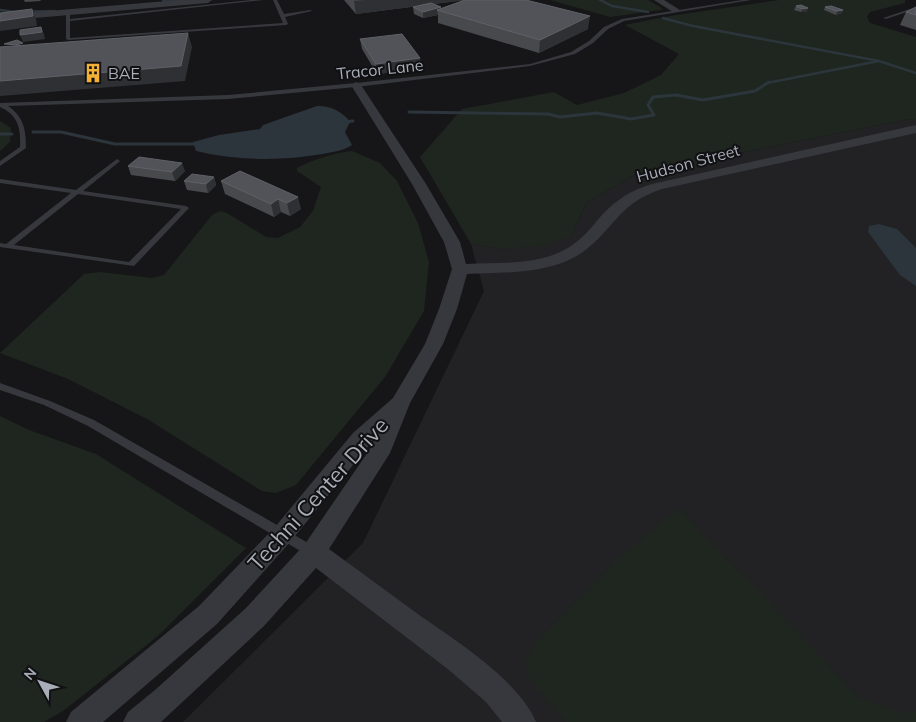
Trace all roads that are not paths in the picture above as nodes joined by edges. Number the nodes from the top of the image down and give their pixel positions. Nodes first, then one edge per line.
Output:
1 (262, 0) edge
2 (275, 0) edge
3 (658, 0) edge
4 (749, 0) edge
5 (249, 1) edge
6 (208, 2) edge
7 (916, 8) edge
8 (676, 10) junction
9 (310, 11) dead end
10 (68, 16) junction
11 (282, 16) junction
12 (0, 18) edge
13 (885, 18) dead end
14 (356, 85) junction
15 (1, 105) edge
16 (916, 129) edge
17 (117, 160) dead end
18 (0, 164) edge
19 (0, 181) edge
20 (79, 192) junction
21 (0, 244) edge
22 (8, 246) junction
23 (460, 269) junction
24 (0, 386) edge
25 (400, 403) junction
26 (283, 534) junction
27 (314, 552) junction
28 (81, 722) edge
29 (138, 722) edge
30 (522, 722) edge

1 - 5 lane
2 - 11 lane
3 - 8 street
4 - 8 lane, Tracor Lane
5 - 6 lane
6 - 10 street
7 - 13 lane
8 - 14 lane, Tracor Lane
9 - 11 lane
10 - 11 lane
10 - 12 street
14 - 15 lane, Tracor Lane
14 - 23 street
15 - 18 lane
16 - 23 street, Hudson Street
17 - 20 lane
19 - 20 lane
20 - 22 lane
20 - 22 lane
21 - 22 lane
23 - 25 street
24 - 26 lane
25 - 26 street, Techni Center Drive
25 - 27 street, Techni Center Drive
26 - 27 lane
26 - 28 street, Techni Center Drive
27 - 29 street, Techni Center Drive
27 - 30 street

